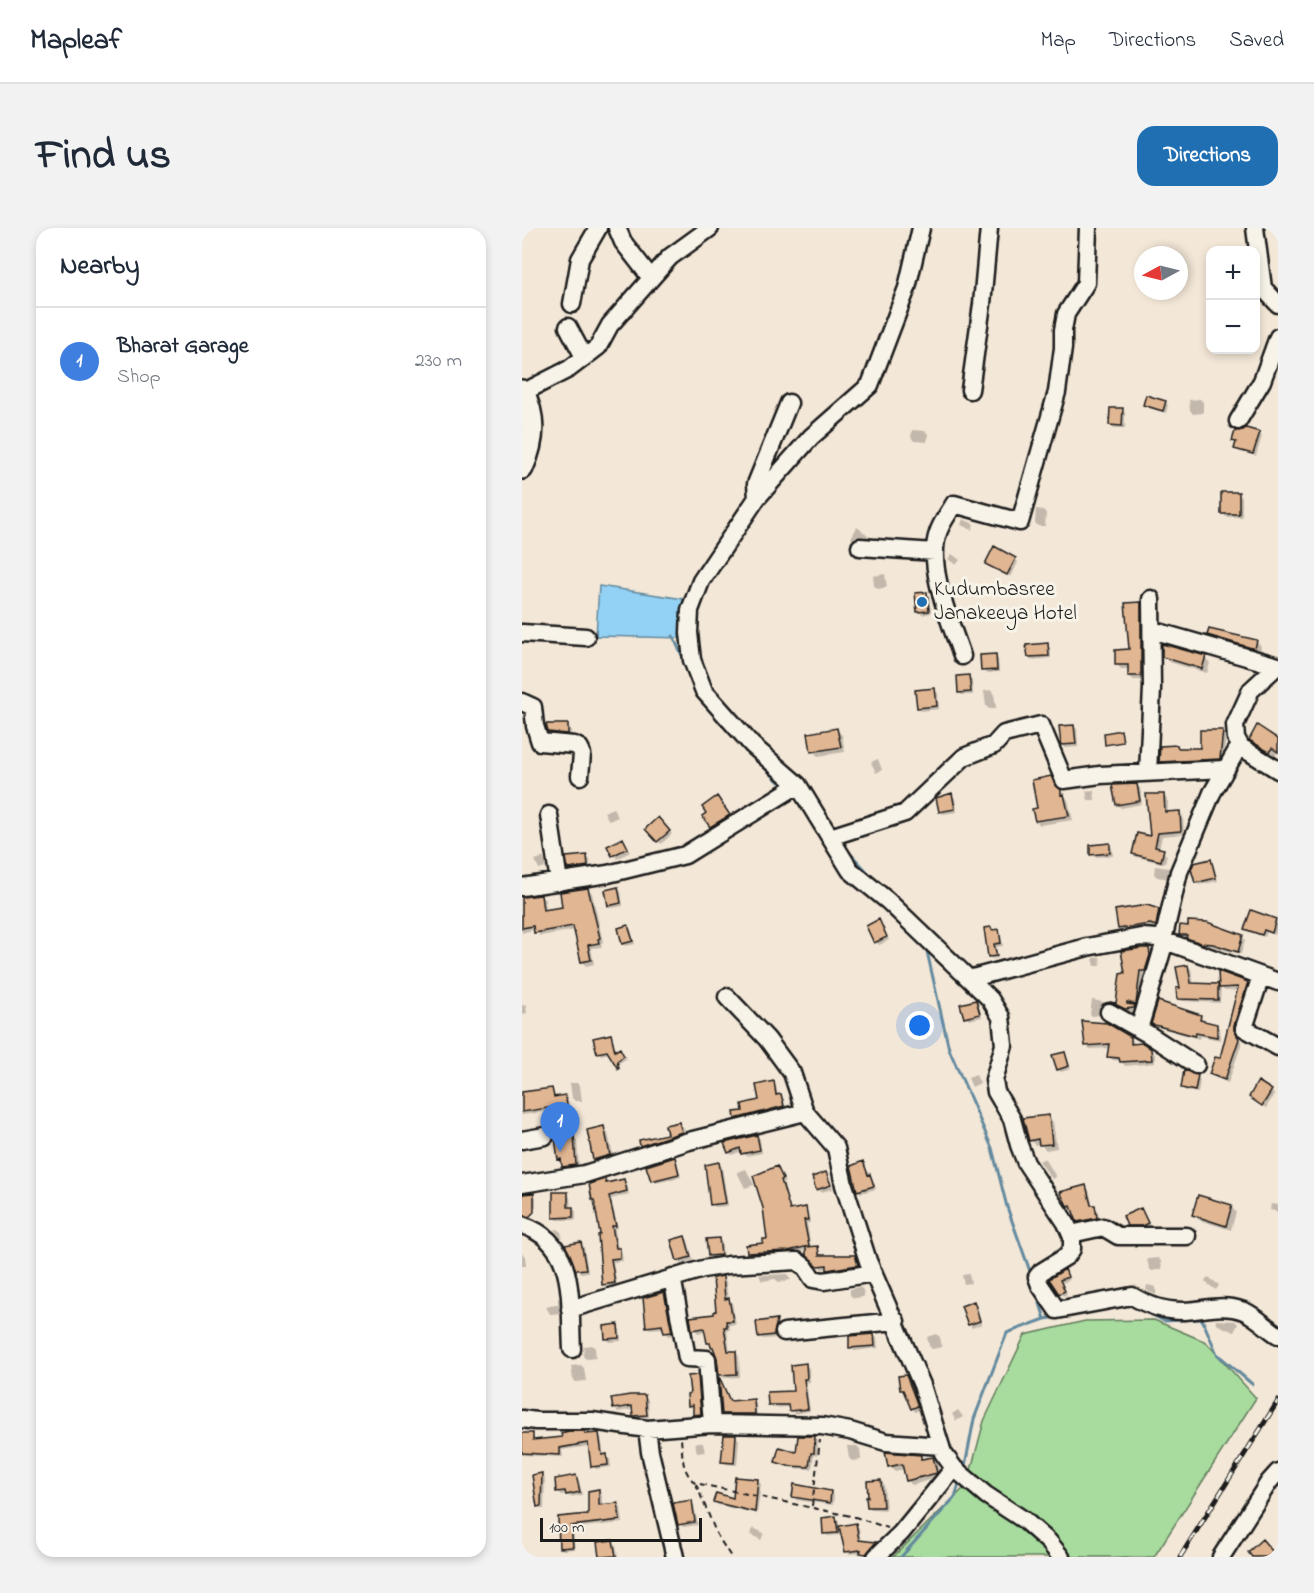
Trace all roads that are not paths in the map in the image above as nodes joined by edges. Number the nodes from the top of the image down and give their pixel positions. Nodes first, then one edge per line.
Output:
1 (598, 228) edge
2 (617, 228) edge
3 (710, 228) edge
4 (921, 228) edge
5 (989, 228) edge
6 (1088, 228) edge
7 (1255, 228) edge
8 (651, 279) junction
9 (572, 304) dead end
10 (1278, 304) edge
11 (568, 327) dead end
12 (1278, 337) edge
13 (584, 357) junction
14 (970, 390) dead end
15 (522, 392) edge
16 (789, 403) dead end
17 (1238, 421) dead end
18 (522, 468) edge
19 (758, 498) junction
20 (860, 548) dead end
21 (934, 552) junction
22 (1151, 600) dead end
23 (1152, 630) junction
24 (522, 633) edge
25 (586, 637) dead end
26 (962, 656) dead end
27 (1277, 667) edge
28 (522, 702) edge
29 (1240, 745) junction
30 (1225, 769) junction
31 (1278, 770) edge
32 (1148, 773) junction
33 (579, 776) dead end
34 (798, 785) junction
35 (549, 815) dead end
36 (834, 836) junction
37 (559, 882) junction
38 (522, 887) edge
39 (1164, 941) junction
40 (1261, 976) junction
41 (969, 979) junction
42 (1278, 982) edge
43 (727, 997) dead end
44 (1109, 1012) dead end
45 (1139, 1029) junction
46 (1278, 1047) edge
47 (1196, 1065) dead end
48 (805, 1112) junction
49 (545, 1136) dead end
50 (522, 1140) edge
51 (522, 1184) edge
52 (522, 1225) edge
53 (1071, 1234) junction
54 (1187, 1236) dead end
55 (874, 1273) junction
56 (672, 1277) junction
57 (570, 1309) junction
58 (896, 1321) junction
59 (784, 1332) dead end
60 (1278, 1335) edge
61 (572, 1349) dead end
62 (522, 1419) edge
63 (711, 1424) junction
64 (647, 1429) junction
65 (941, 1446) junction
66 (954, 1468) junction
67 (1278, 1472) edge
68 (1225, 1555) edge
69 (675, 1557) edge
70 (876, 1557) edge
71 (1061, 1557) edge

1 - 9 street
2 - 8 street
3 - 8 street
4 - 19 street
5 - 14 street
6 - 21 street
7 - 10 street
8 - 13 street
11 - 13 street
12 - 17 street
13 - 15 street
15 - 18 main road
16 - 19 street
19 - 34 street
20 - 21 street
21 - 26 street
22 - 23 street
23 - 27 street
23 - 32 street
24 - 25 street
27 - 29 street
28 - 33 street
29 - 30 street
29 - 31 street
30 - 32 street
30 - 39 street
32 - 36 street
34 - 36 street
34 - 37 street
35 - 37 street
36 - 41 street
37 - 38 street
39 - 40 street
39 - 41 street
39 - 45 street
40 - 42 street
40 - 46 street
41 - 53 street
43 - 48 street
44 - 45 street
45 - 47 street
48 - 51 street
48 - 55 street
49 - 50 street
52 - 57 street
53 - 54 street
53 - 60 street
55 - 56 street
55 - 58 street
56 - 57 street
56 - 63 street
57 - 61 street
58 - 59 street
58 - 65 street
62 - 64 street
63 - 64 street
63 - 65 street
64 - 69 street
65 - 66 street
66 - 70 street
66 - 71 street
67 - 68 street

